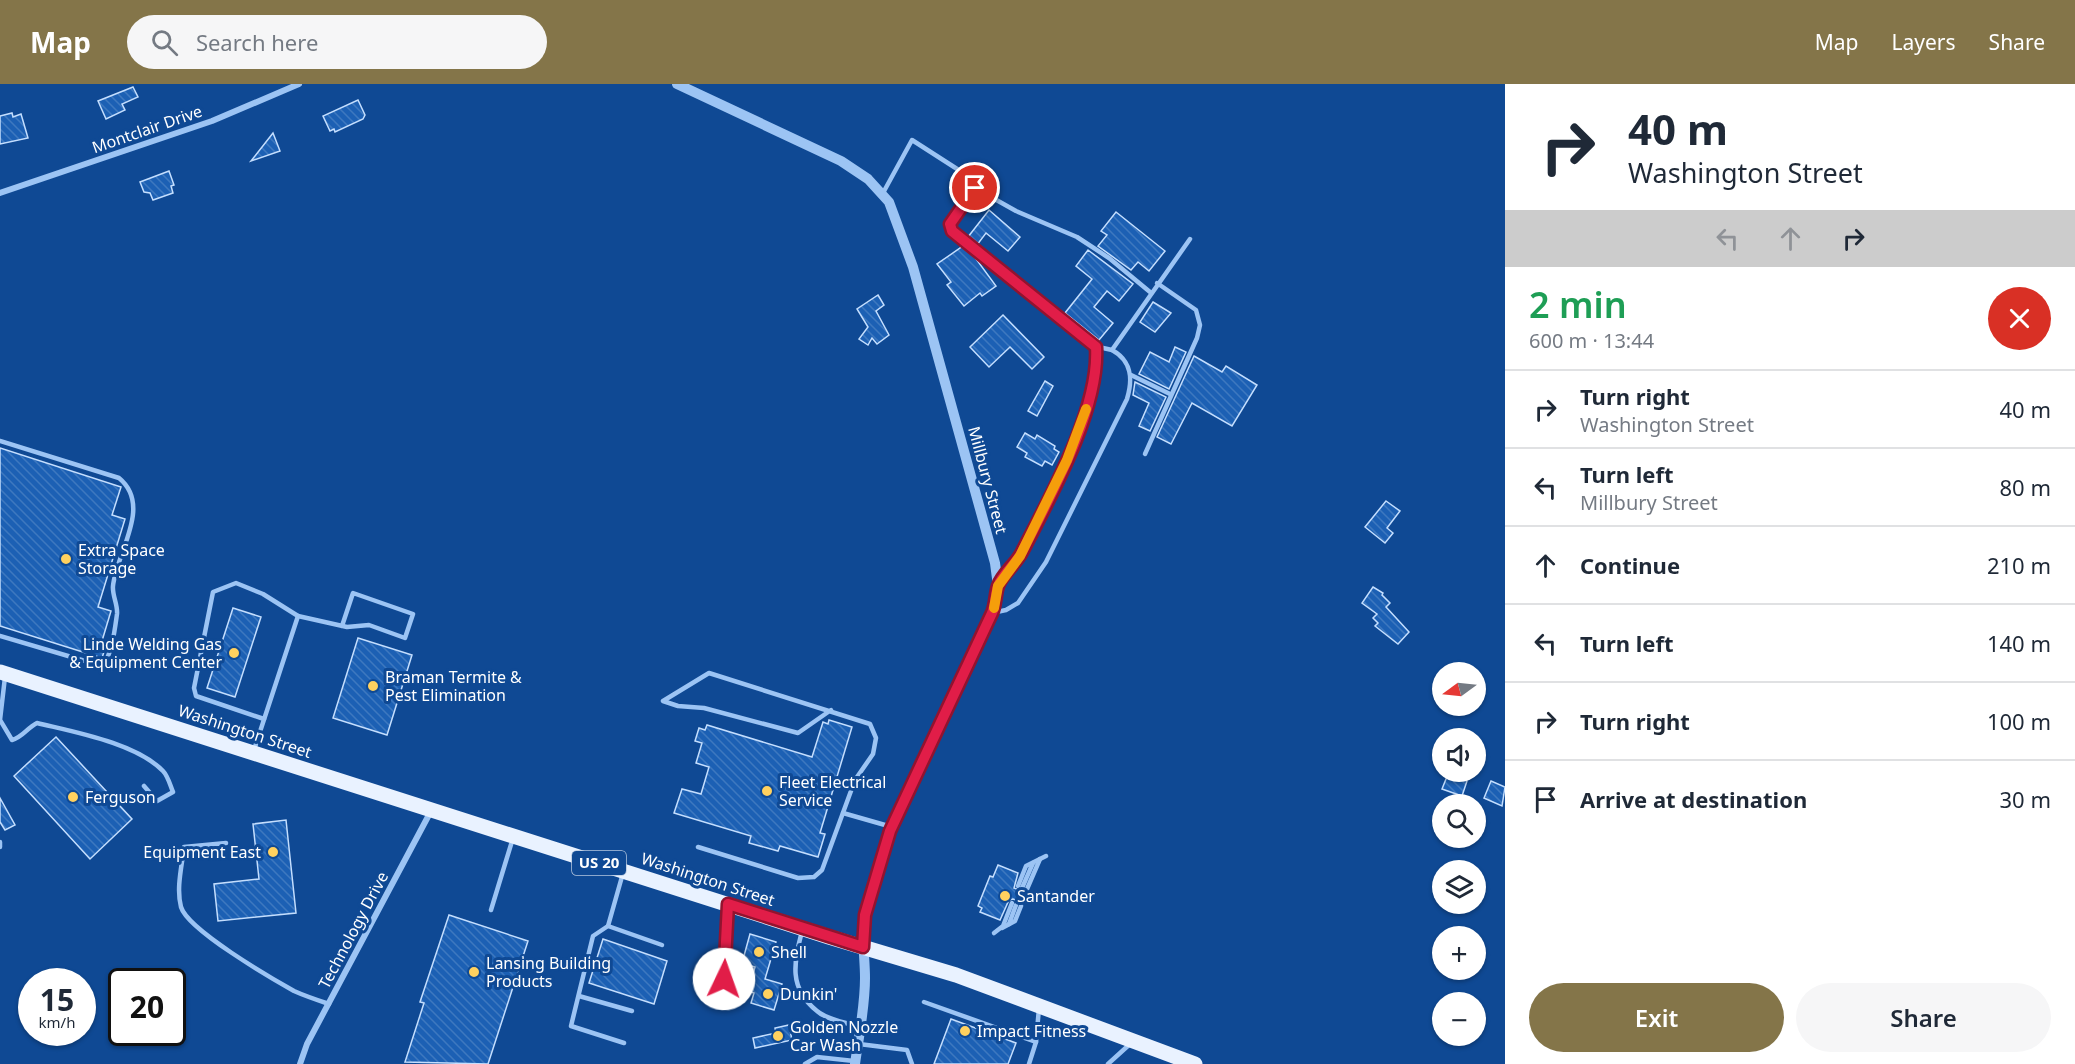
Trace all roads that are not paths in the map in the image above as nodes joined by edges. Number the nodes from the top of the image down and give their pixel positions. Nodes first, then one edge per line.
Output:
1 (299, 84) edge
2 (677, 84) edge
3 (975, 188) junction
4 (0, 193) edge
5 (883, 193) junction
6 (1190, 238) dead end
7 (1157, 283) junction
8 (1150, 292) junction
9 (1096, 347) junction
10 (1112, 350) junction
11 (1131, 375) junction
12 (1170, 394) junction
13 (0, 441) edge
14 (1145, 454) dead end
15 (998, 586) junction
16 (992, 613) junction
17 (298, 616) junction
18 (342, 626) junction
19 (0, 636) edge
20 (3, 673) edge
21 (831, 710) junction
22 (264, 719) junction
23 (253, 753) junction
24 (144, 786) dead end
25 (432, 809) junction
26 (843, 813) junction
27 (892, 827) junction
28 (513, 835) junction
29 (0, 842) edge
30 (226, 843) dead end
31 (0, 847) edge
32 (698, 847) dead end
33 (624, 870) junction
34 (1022, 888) joint
35 (728, 904) junction
36 (491, 910) dead end
37 (608, 926) junction
38 (802, 928) junction
39 (997, 931) joint
40 (662, 945) dead end
41 (863, 947) junction
42 (724, 979) dead end
43 (579, 996) junction
44 (924, 1002) dead end
45 (329, 1004) junction
46 (1039, 1008) junction
47 (632, 1011) dead end
48 (860, 1027) junction
49 (1134, 1040) junction
50 (1036, 1042) junction
51 (624, 1043) dead end
52 (858, 1044) junction
53 (855, 1063) edge
54 (300, 1064) edge
55 (805, 1064) edge
56 (912, 1064) edge
57 (1029, 1064) edge
58 (1108, 1064) edge
59 (1195, 1064) edge

1 - 4 street, Montclair Drive
2 - 5 street, Millbury Street
3 - 5 lane
3 - 8 lane
3 - 9 lane
5 - 15 street, Millbury Street
6 - 7 lane
7 - 8 lane
7 - 12 lane
8 - 10 lane
9 - 10 lane
9 - 15 lane
10 - 11 lane
11 - 12 lane
11 - 16 lane
12 - 14 lane
13 - 19 lane
15 - 16 street, Millbury Street
16 - 27 street, Millbury Street
17 - 18 lane
17 - 22 lane
17 - 22 lane
18 - 18 lane
20 - 23 main road, Washington Street / US 20
20 - 24 lane
21 - 21 lane
21 - 26 lane
22 - 23 lane
23 - 25 main road, Washington Street / US 20
25 - 28 main road, Washington Street / US 20
25 - 45 street, Technology Drive
26 - 27 lane
26 - 32 lane
27 - 41 street, Millbury Street
28 - 33 main road, Washington Street / US 20
28 - 36 lane
29 - 31 lane
30 - 45 lane
33 - 35 main road, Washington Street / US 20
33 - 37 lane
34 - 34 lane
35 - 38 main road, Washington Street / US 20
35 - 42 lane
37 - 40 lane
37 - 43 lane
38 - 41 main road, Washington Street / US 20
38 - 48 lane
39 - 39 lane
41 - 46 main road, Washington Street / US 20
41 - 48 street, Millbury Street
43 - 47 lane
43 - 51 lane
44 - 50 lane
45 - 54 street, Technology Drive
46 - 49 main road, Washington Street / US 20
46 - 50 lane
48 - 52 street, Millbury Street
49 - 58 lane
49 - 59 main road, Washington Street / US 20
50 - 57 lane
52 - 53 street, Millbury Street
52 - 56 lane
53 - 55 lane

